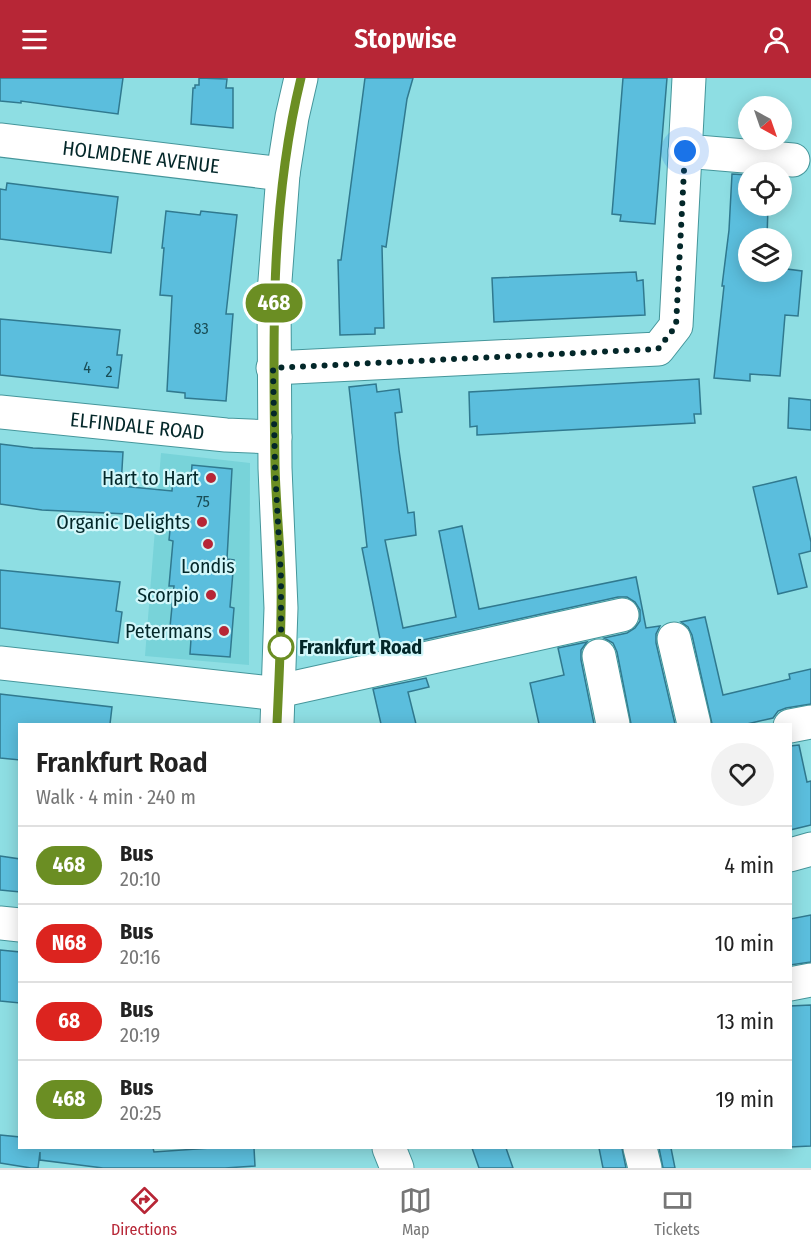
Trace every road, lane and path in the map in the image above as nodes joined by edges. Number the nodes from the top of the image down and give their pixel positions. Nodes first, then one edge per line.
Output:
1 (300, 78) edge
2 (689, 78) edge
3 (0, 140) edge
4 (685, 151) junction
5 (793, 160) dead end
6 (284, 174) junction
7 (273, 368) junction
8 (0, 412) edge
9 (275, 437) junction
10 (622, 615) dead end
11 (674, 639) dead end
12 (599, 656) dead end
13 (0, 663) edge
14 (279, 691) junction
15 (811, 722) edge
16 (277, 723) edge
17 (613, 723) edge
18 (694, 723) edge
19 (792, 726) edge
20 (811, 849) edge
21 (792, 854) edge
22 (0, 923) edge
23 (18, 925) edge
24 (811, 980) edge
25 (792, 984) edge
26 (389, 1149) edge
27 (640, 1149) edge
28 (397, 1168) edge
29 (645, 1168) edge

1 - 6 street
2 - 4 street
3 - 6 street, HOLMDENE AVENUE
4 - 5 street
4 - 7 street
6 - 7 street
7 - 9 street
8 - 9 street, ELFINDALE ROAD
9 - 14 street
10 - 14 street
11 - 18 street
12 - 17 street
13 - 14 street
14 - 16 street
15 - 19 street
20 - 21 street
22 - 23 street
24 - 25 street
26 - 28 street
27 - 29 street

